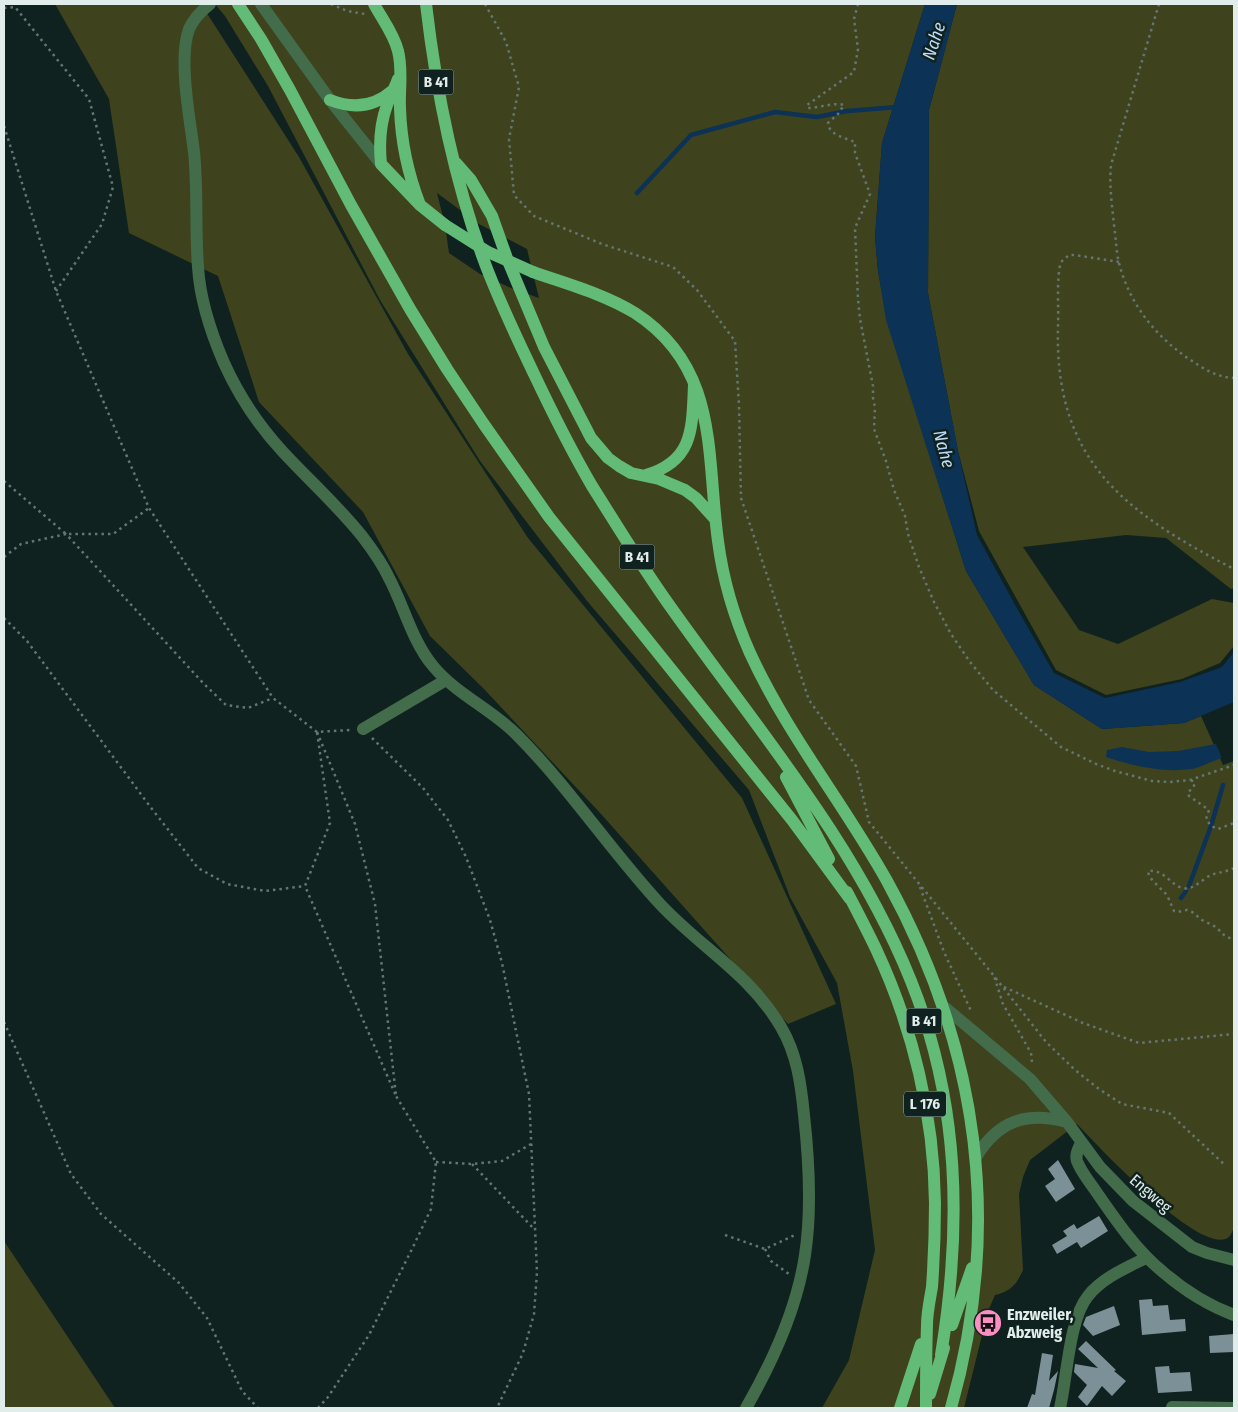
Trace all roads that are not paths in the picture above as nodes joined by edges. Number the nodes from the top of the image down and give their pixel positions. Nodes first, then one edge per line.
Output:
1 (210, 4) edge
2 (238, 4) edge
3 (261, 4) edge
4 (426, 4) edge
5 (377, 8) edge
6 (400, 74) junction
7 (392, 91) junction
8 (330, 100) junction
9 (453, 159) junction
10 (381, 164) junction
11 (420, 205) junction
12 (694, 380) junction
13 (646, 476) junction
14 (715, 519) junction
15 (446, 680) junction
16 (759, 728) junction
17 (363, 729) road end
18 (850, 899) junction
19 (942, 1005) junction
20 (1067, 1122) junction
21 (1081, 1143) junction
22 (976, 1157) junction
23 (978, 1252) junction
24 (1146, 1258) junction
25 (1234, 1260) edge
26 (1234, 1315) edge
27 (927, 1322) junction
28 (942, 1354) junction
29 (1172, 1407) dead end
30 (746, 1408) edge
31 (900, 1408) edge
32 (926, 1408) edge
33 (951, 1408) edge
34 (1060, 1408) edge
35 (1234, 1408) edge

1 - 15 street
2 - 18 main road
3 - 8 street
4 - 9 main road, B 41
5 - 6 main road
6 - 7 main road
6 - 11 main road
7 - 8 main road
7 - 10 main road
8 - 10 street
9 - 13 main road
9 - 16 main road, B 41
10 - 11 main road, L 176
11 - 12 main road, L 176, bridge
12 - 13 main road
12 - 14 main road, L 176
13 - 14 main road
14 - 19 main road, L 176
15 - 17 street
15 - 30 street
16 - 18 main road, L 176
16 - 28 main road, B 41
18 - 27 main road, L 176
19 - 20 street, Engweg
19 - 22 main road, L 176
20 - 21 street, Engweg
20 - 22 street
21 - 24 street
21 - 25 street, Engweg
22 - 23 main road, L 176
23 - 28 main road, L 176
23 - 33 main road, L 176
24 - 26 street
24 - 34 street
27 - 31 main road, L 176
27 - 32 main road
28 - 32 main road, B 41
29 - 35 street

